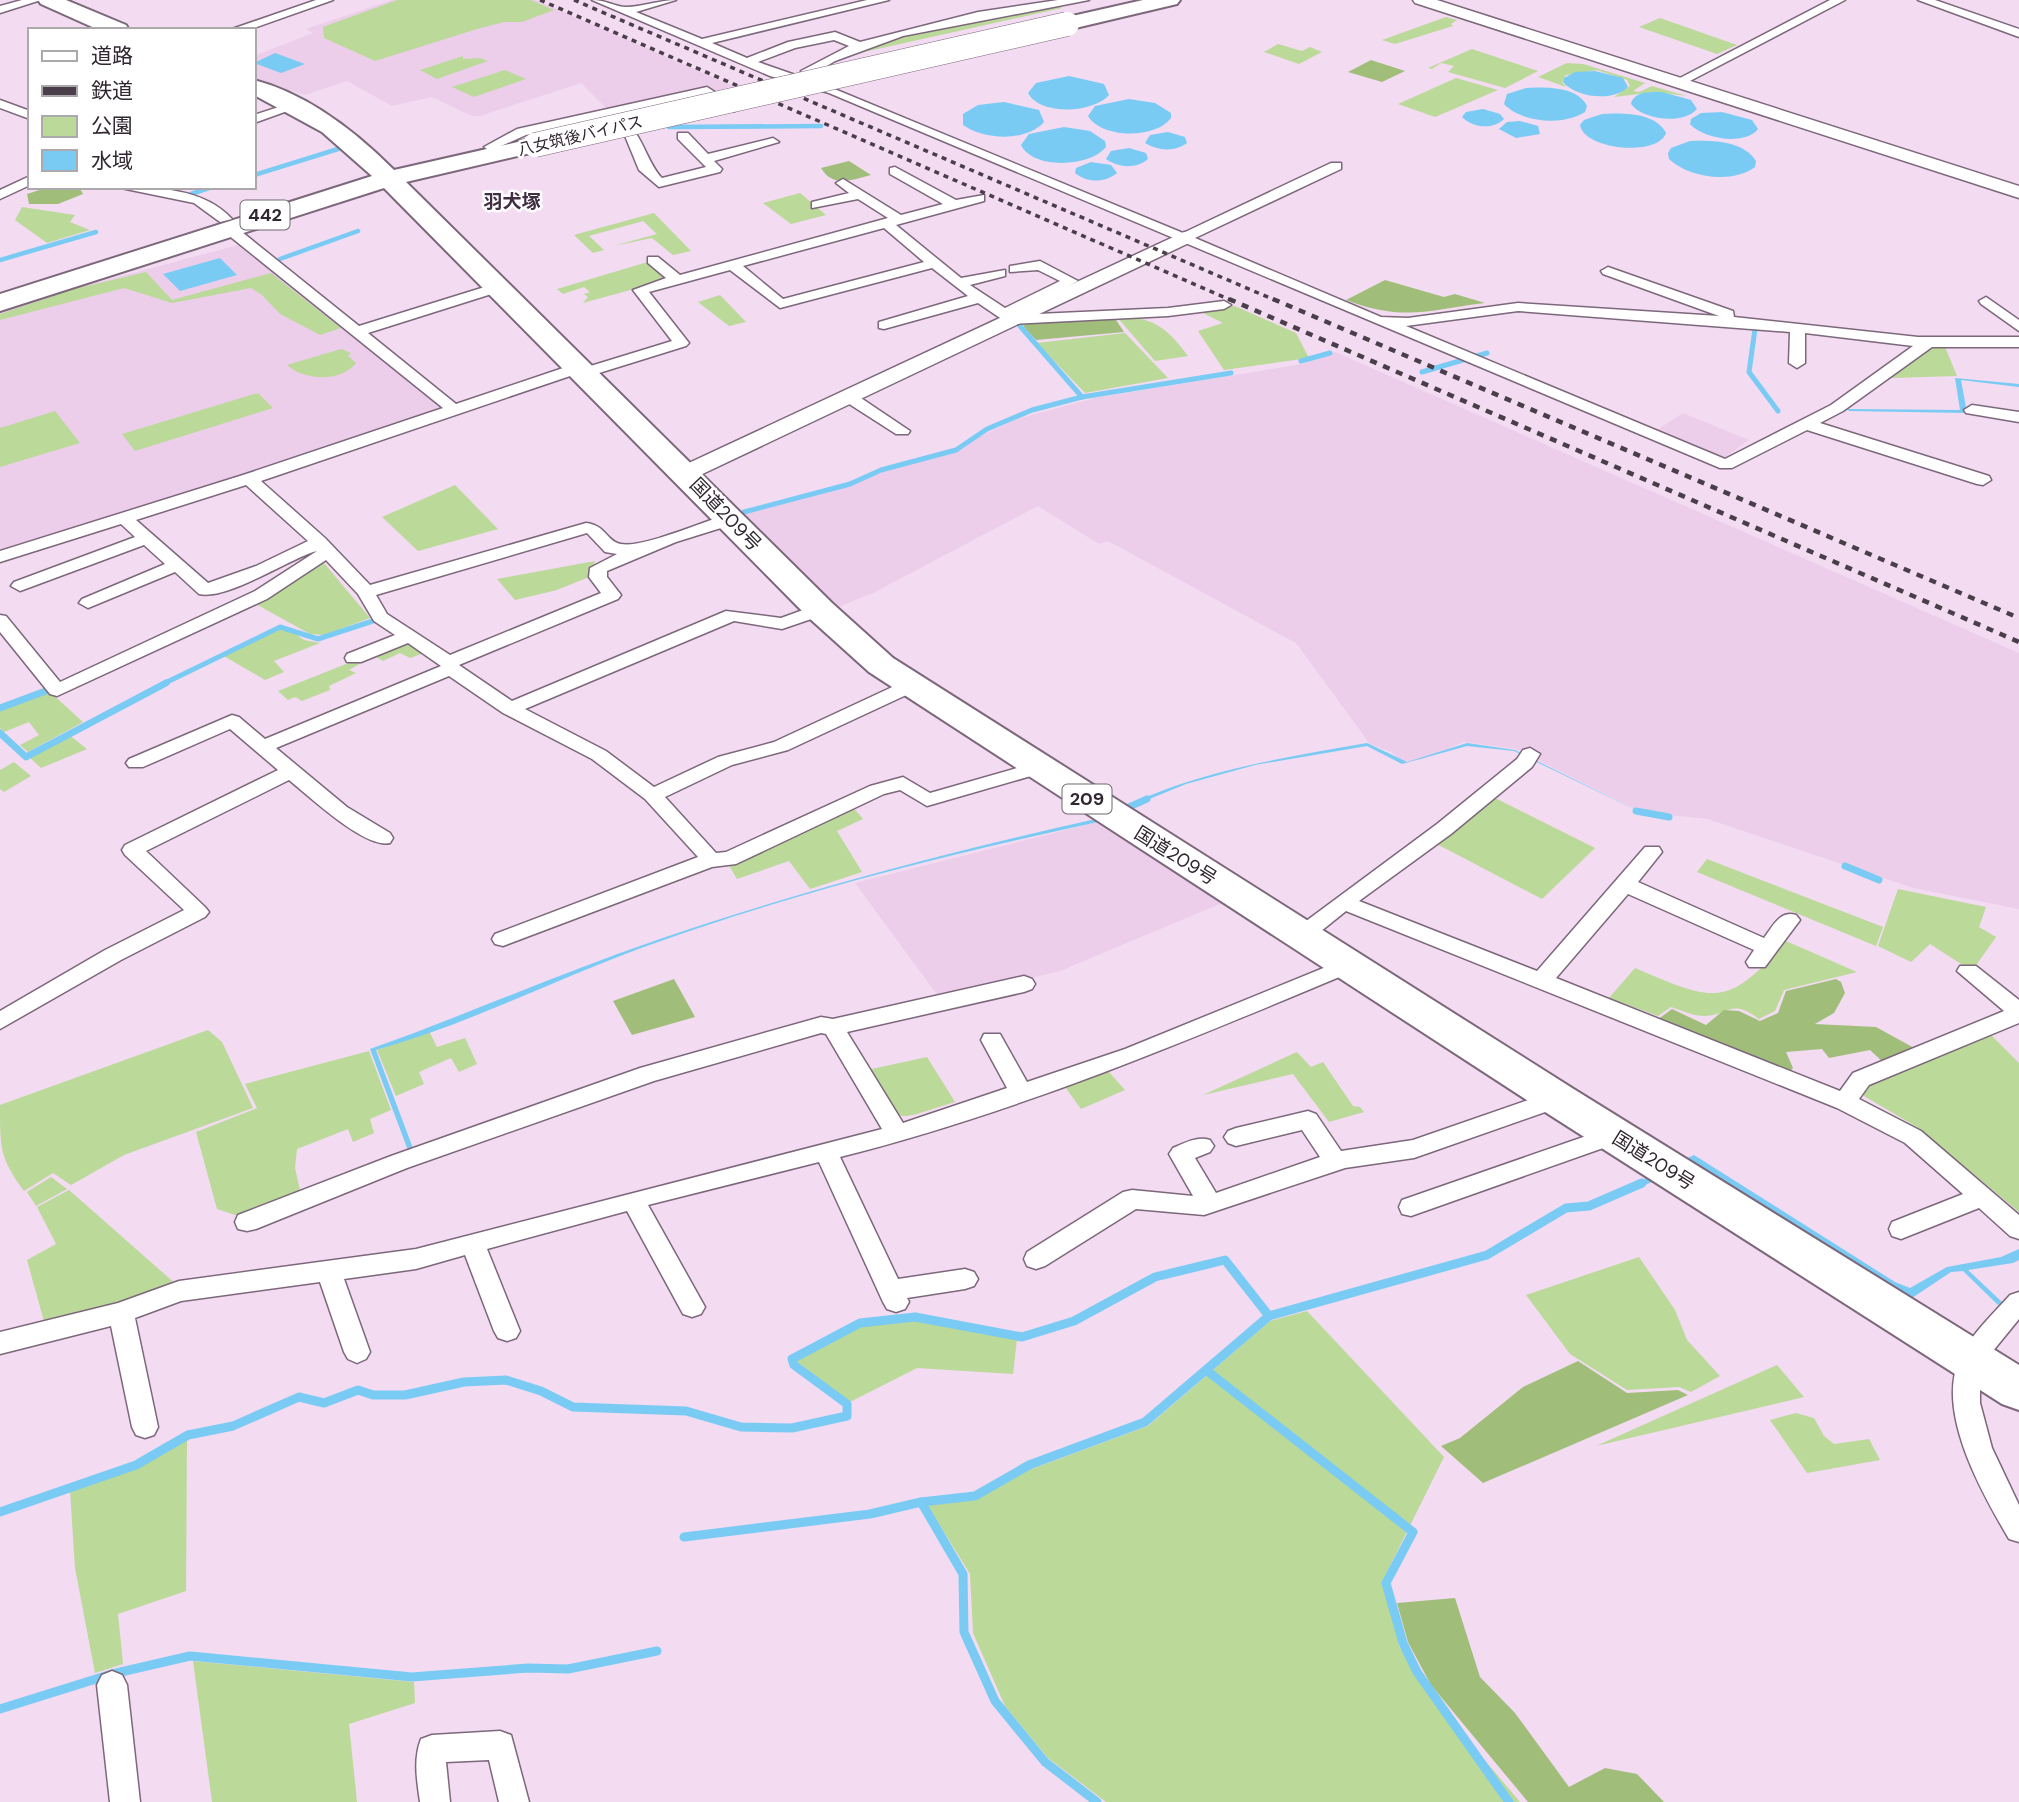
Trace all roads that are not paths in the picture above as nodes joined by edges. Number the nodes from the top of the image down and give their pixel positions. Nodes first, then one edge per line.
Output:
1 (35, 0) edge
2 (48, 0) edge
3 (327, 0) edge
4 (598, 0) edge
5 (670, 0) edge
6 (808, 0) edge
7 (883, 0) edge
8 (1006, 0) edge
9 (1138, 0) edge
10 (1170, 0) edge
11 (1421, 0) edge
12 (1839, 0) edge
13 (1924, 0) edge
14 (0, 10) edge
15 (1065, 10) edge
16 (625, 11) junction
17 (822, 12) junction
18 (933, 14) dead end
19 (1100, 16) junction
20 (113, 28) edge
21 (241, 28) edge
22 (984, 29) dead end
23 (2019, 33) edge
24 (701, 43) junction
25 (907, 46) dead end
26 (862, 47) junction
27 (747, 62) junction
28 (863, 78) junction
29 (1684, 79) dead end
30 (811, 84) junction
31 (256, 88) edge
32 (0, 104) edge
33 (298, 105) junction
34 (28, 114) edge
35 (256, 118) edge
36 (629, 131) junction
37 (683, 136) dead end
38 (773, 142) dead end
39 (494, 150) junction
40 (706, 159) junction
41 (1336, 166) dead end
42 (895, 171) dead end
43 (385, 175) junction
44 (28, 181) edge
45 (843, 183) dead end
46 (135, 189) edge
47 (2019, 192) edge
48 (860, 194) junction
49 (0, 195) edge
50 (979, 198) dead end
51 (817, 205) dead end
52 (955, 205) junction
53 (893, 222) junction
54 (226, 223) junction
55 (1184, 238) junction
56 (653, 260) dead end
57 (935, 262) junction
58 (733, 265) junction
59 (1608, 271) dead end
60 (677, 280) junction
61 (959, 283) junction
62 (496, 288) junction
63 (0, 293) edge
64 (979, 298) junction
65 (1986, 301) dead end
66 (0, 303) edge
67 (1224, 305) dead end
68 (1008, 318) junction
69 (1379, 321) junction
70 (1754, 323) junction
71 (884, 325) dead end
72 (2019, 327) edge
73 (1798, 328) junction
74 (359, 331) junction
75 (1928, 342) junction
76 (2019, 342) edge
77 (1797, 363) dead end
78 (580, 371) junction
79 (849, 397) junction
80 (1972, 410) dead end
81 (456, 411) junction
82 (2019, 417) edge
83 (1806, 424) junction
84 (902, 431) dead end
85 (686, 473) junction
86 (249, 479) junction
87 (1983, 480) dead end
88 (124, 518) junction
89 (731, 519) junction
90 (147, 538) junction
91 (323, 547) junction
92 (637, 552) junction
93 (0, 557) edge
94 (177, 565) junction
95 (20, 586) dead end
96 (366, 592) junction
97 (88, 603) dead end
98 (820, 610) junction
99 (0, 620) edge
100 (409, 636) junction
101 (354, 658) dead end
102 (450, 666) junction
103 (910, 686) junction
104 (510, 709) junction
105 (263, 747) junction
106 (1530, 754) dead end
107 (136, 763) dead end
108 (1038, 768) junction
109 (289, 772) junction
110 (652, 795) junction
111 (383, 838) dead end
112 (1651, 852) dead end
113 (710, 860) junction
114 (1624, 884) junction
115 (1343, 902) junction
116 (1789, 920) dead end
117 (1302, 935) junction
118 (503, 939) dead end
119 (1348, 965) junction
120 (1968, 971) dead end
121 (1541, 981) junction
122 (1024, 984) dead end
123 (2019, 1013) edge
124 (0, 1021) edge
125 (833, 1027) junction
126 (992, 1040) dead end
127 (1021, 1092) junction
128 (1557, 1099) junction
129 (1845, 1102) junction
130 (897, 1134) junction
131 (1615, 1135) junction
132 (1236, 1137) dead end
133 (1202, 1146) dead end
134 (826, 1152) junction
135 (1336, 1162) junction
136 (1982, 1197) junction
137 (633, 1200) junction
138 (1210, 1205) junction
139 (1411, 1207) dead end
140 (247, 1222) dead end
141 (1901, 1229) dead end
142 (2019, 1229) edge
143 (473, 1244) junction
144 (1037, 1259) dead end
145 (329, 1271) junction
146 (965, 1279) dead end
147 (2019, 1302) edge
148 (692, 1307) dead end
149 (121, 1313) junction
150 (508, 1331) dead end
151 (0, 1343) edge
152 (356, 1352) dead end
153 (1971, 1360) junction
154 (2019, 1390) edge
155 (145, 1427) dead end
156 (2019, 1530) edge
157 (112, 1685) dead end
158 (125, 1802) edge
159 (435, 1802) edge
160 (514, 1802) edge

1 - 14 street
2 - 20 highway
3 - 21 street
4 - 16 street
5 - 16 street
6 - 17 street
7 - 17 street
8 - 18 street
9 - 15 highway, 八女筑後バイパス / 442
10 - 19 highway, 八女筑後バイパス / 442
11 - 47 street
12 - 29 street
13 - 23 street
15 - 19 highway, 八女筑後バイパス / 442
15 - 22 street
15 - 26 street
15 - 39 highway, 八女筑後バイパス / 442, bridge
16 - 24 street
17 - 24 street
19 - 28 street
24 - 27 street
25 - 28 street
26 - 27 street
26 - 30 street
27 - 30 street
28 - 30 street
30 - 55 street
31 - 33 highway, 国道209号 / 209
32 - 34 street
33 - 35 street
33 - 43 highway, 国道209号 / 209
36 - 39 street
36 - 39 street
36 - 40 street
37 - 40 street
38 - 40 street
39 - 43 highway, 八女筑後バイパス / 442
41 - 55 street
42 - 52 street
43 - 54 highway, 八女筑後バイパス / 442
43 - 62 highway, 国道209号 / 209
44 - 49 street
45 - 48 street
46 - 54 street
48 - 51 street
48 - 53 street
50 - 52 street
52 - 53 street
53 - 57 street
53 - 58 street
54 - 63 highway, 八女筑後バイパス / 442
54 - 66 highway, 八女筑後バイパス / 442
54 - 74 street
55 - 68 street
55 - 69 street
56 - 60 street
57 - 58 street
57 - 61 street
58 - 60 street
59 - 70 street
60 - 78 street
61 - 64 street
61 - 68 street
62 - 74 street
62 - 78 highway, 国道209号 / 209
64 - 68 street
64 - 71 street
65 - 72 street
67 - 68 street
68 - 79 street
69 - 70 street
69 - 83 street
70 - 73 street
73 - 75 street
73 - 77 street
74 - 81 street
75 - 76 street
75 - 83 street
78 - 81 street
78 - 85 highway, 国道209号 / 209
79 - 84 street
79 - 85 street
80 - 82 street
81 - 86 street
83 - 87 street
85 - 89 highway, 国道209号 / 209
86 - 88 street
86 - 91 street
88 - 90 street
88 - 93 street
89 - 92 street
89 - 98 highway, 国道209号 / 209
90 - 94 street
90 - 95 street
91 - 94 street
91 - 96 street
91 - 99 street
92 - 96 street
92 - 102 street
94 - 97 street
96 - 100 street
98 - 103 highway, 国道209号 / 209
98 - 104 street
100 - 101 street
100 - 102 street
102 - 104 street
102 - 105 street
103 - 108 highway, 国道209号 / 209
103 - 110 street
104 - 110 street
105 - 107 street
105 - 109 street
106 - 115 street
108 - 113 street
108 - 117 highway, 国道209号 / 209
109 - 111 street
109 - 124 street
110 - 113 street
112 - 114 street
113 - 118 street
114 - 116 street
114 - 121 street
115 - 117 street
115 - 121 street
117 - 119 highway, 国道209号 / 209
119 - 127 street
119 - 128 highway, 国道209号 / 209
120 - 123 street
121 - 129 street
122 - 125 street
123 - 129 street
125 - 130 street
125 - 140 street
126 - 127 street
127 - 130 street
128 - 131 highway, 国道209号 / 209
128 - 135 street
129 - 136 street
130 - 134 street
131 - 139 street
131 - 153 highway, 国道209号 / 209
132 - 135 street
133 - 138 street
134 - 137 street
134 - 146 street
135 - 138 street
136 - 141 street
136 - 142 street
137 - 143 street
137 - 148 street
138 - 144 street
143 - 145 street
143 - 150 street
145 - 149 street
145 - 152 street
147 - 153 street
149 - 151 street
149 - 155 street
153 - 154 highway, 国道209号 / 209
153 - 156 street
157 - 158 street
159 - 160 street

